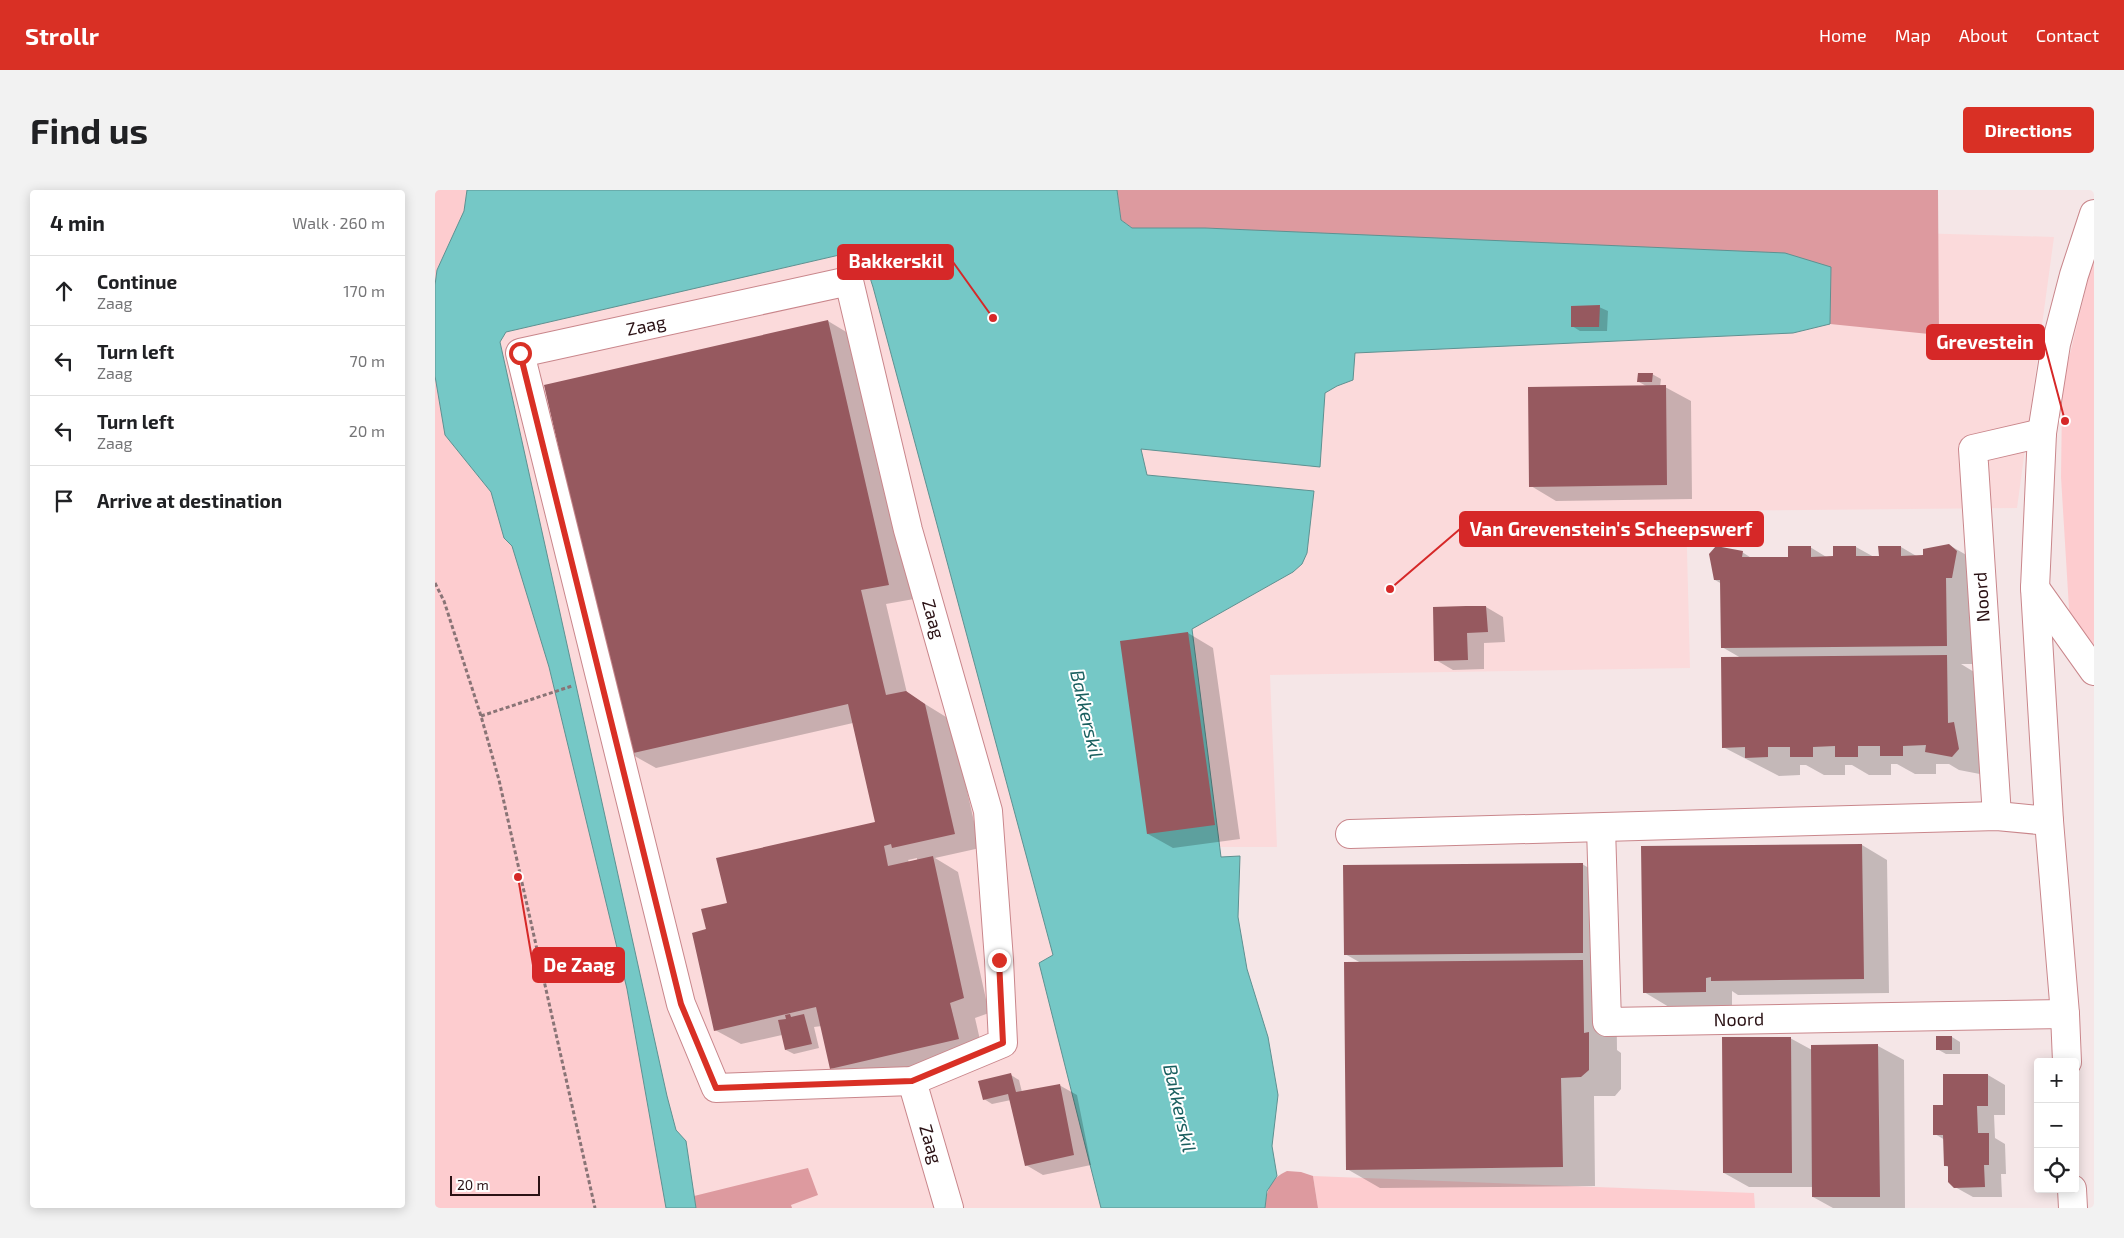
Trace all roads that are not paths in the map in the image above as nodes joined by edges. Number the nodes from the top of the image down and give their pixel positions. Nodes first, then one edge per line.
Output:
1 (2094, 214) edge
2 (2041, 433) junction
3 (2035, 588) junction
4 (2094, 671) edge
5 (1997, 816) junction
6 (2049, 821) junction
7 (1601, 828) junction
8 (1350, 834) dead end
9 (2065, 1014) junction
10 (2067, 1058) edge
11 (912, 1081) junction
12 (2072, 1193) edge
13 (949, 1208) edge
14 (2073, 1208) edge

1 - 2 street
2 - 3 street
2 - 5 street, Noord
3 - 4 street
3 - 6 street
5 - 6 street
5 - 7 street
6 - 9 street
7 - 8 street
7 - 9 street, Noord
9 - 10 street
11 - 11 street, Zaag
11 - 13 street, Zaag
12 - 14 street

